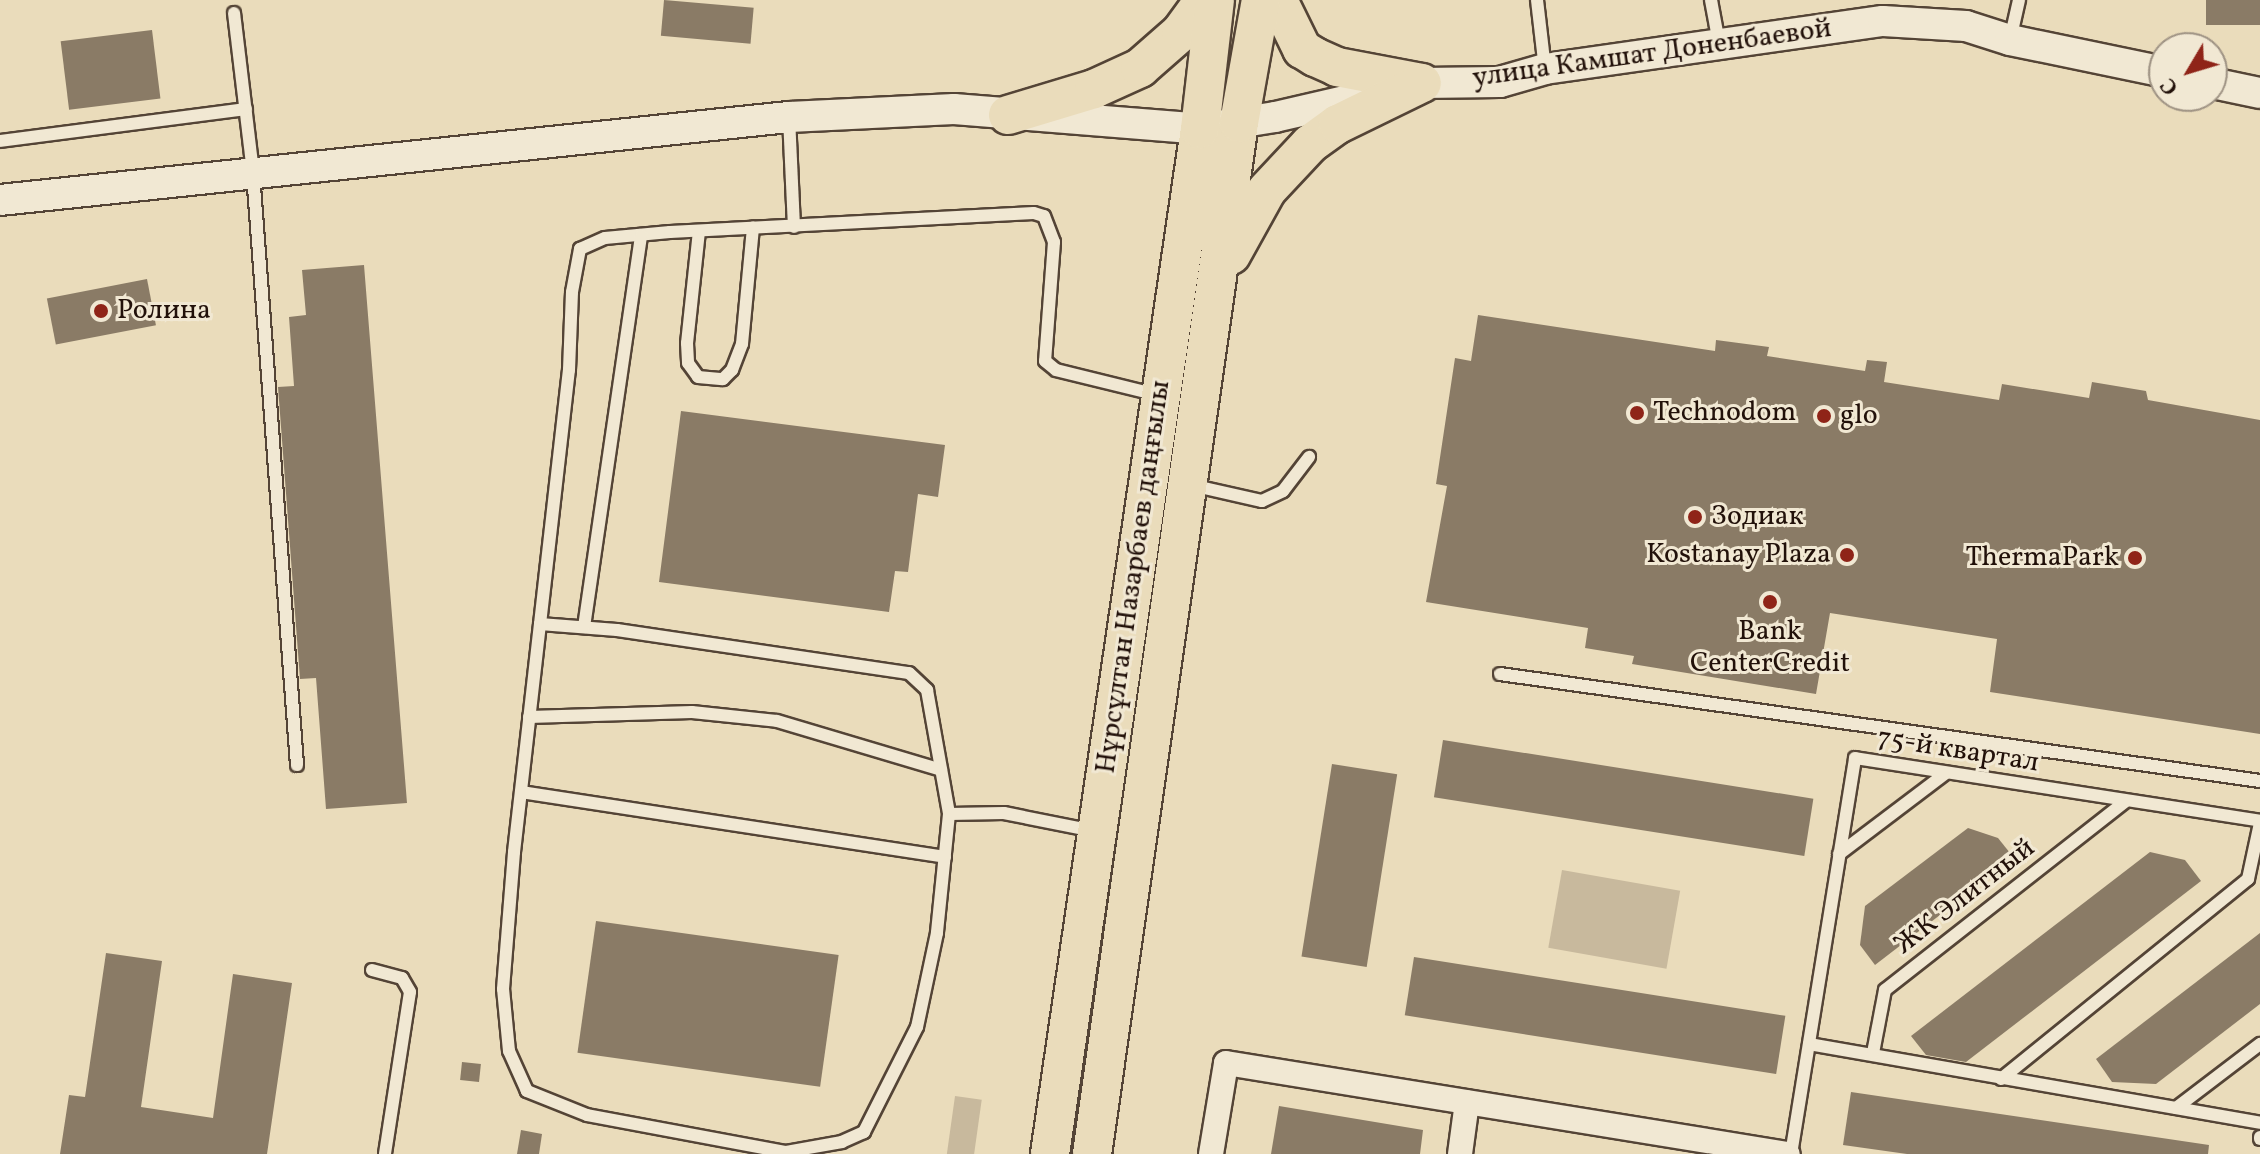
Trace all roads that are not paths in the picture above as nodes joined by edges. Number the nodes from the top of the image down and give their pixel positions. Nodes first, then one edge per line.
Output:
1 (1204, 0) edge
2 (1215, 0) edge
3 (1261, 0) edge
4 (1278, 0) edge
5 (1537, 0) edge
6 (1711, 0) edge
7 (2019, 0) edge
8 (234, 13) dead end
9 (2010, 40) junction
10 (1719, 43) junction
11 (1545, 69) junction
12 (2148, 69) edge
13 (1422, 83) junction
14 (2228, 86) edge
15 (2260, 93) edge
16 (246, 109) junction
17 (1008, 115) junction
18 (789, 117) junction
19 (1239, 123) junction
20 (1200, 129) junction
21 (0, 141) edge
22 (253, 173) junction
23 (0, 200) edge
24 (794, 227) junction
25 (753, 228) junction
26 (699, 231) junction
27 (641, 235) junction
28 (1216, 286) junction
29 (1161, 396) junction
30 (1309, 457) dead end
31 (1188, 485) junction
32 (540, 624) junction
33 (584, 627) junction
34 (1500, 674) dead end
35 (529, 717) junction
36 (297, 765) dead end
37 (941, 770) junction
38 (1946, 773) junction
39 (2260, 781) edge
40 (521, 792) junction
41 (2125, 802) junction
42 (949, 814) junction
43 (2260, 822) edge
44 (1097, 831) junction
45 (1839, 854) junction
46 (945, 857) junction
47 (372, 970) dead end
48 (1809, 1044) junction
49 (2260, 1044) edge
50 (1873, 1053) junction
51 (2001, 1079) junction
52 (1467, 1102) junction
53 (2176, 1108) junction
54 (2260, 1123) edge
55 (385, 1154) edge
56 (1050, 1154) edge
57 (1092, 1154) edge
58 (1211, 1154) edge
59 (1460, 1154) edge
60 (1790, 1154) edge

1 - 17 main road
2 - 20 main road, Нұрсұлтан Назарбаев даңғылы
3 - 19 main road, Нұрсұлтан Назарбаев даңғылы
4 - 13 main road
5 - 11 lane
6 - 10 lane
7 - 9 lane
8 - 16 lane
9 - 10 street, улица Камшат Доненбаевой
9 - 12 street, улица Камшат Доненбаевой
10 - 11 street, улица Камшат Доненбаевой
11 - 13 street, улица Камшат Доненбаевой
13 - 19 street, улица Камшат Доненбаевой
13 - 28 main road
14 - 15 street
16 - 21 lane
16 - 22 lane
17 - 18 street, улица Камшат Доненбаевой
17 - 20 street, улица Камшат Доненбаевой
18 - 22 street, улица Камшат Доненбаевой
18 - 24 lane
19 - 20 street, улица Камшат Доненбаевой
19 - 28 main road, Нұрсұлтан Назарбаев даңғылы
20 - 29 main road, Нұрсұлтан Назарбаев даңғылы
22 - 23 street, улица Камшат Доненбаевой
22 - 36 lane
24 - 25 lane
24 - 29 lane
25 - 26 lane
25 - 26 lane
26 - 27 lane
27 - 32 lane
27 - 33 lane
28 - 31 main road, Нұрсұлтан Назарбаев даңғылы
29 - 44 main road, Нұрсұлтан Назарбаев даңғылы
30 - 31 lane
31 - 57 main road, Нұрсұлтан Назарбаев даңғылы
32 - 33 lane
32 - 35 lane
33 - 37 lane
34 - 39 lane
35 - 37 lane
35 - 40 lane
37 - 42 lane
38 - 41 lane, 75-й квартал
38 - 45 lane
38 - 45 lane, 75-й квартал
40 - 46 lane
40 - 46 lane
41 - 43 lane, 75-й квартал
41 - 50 lane, ЖК Элитный
42 - 44 lane
42 - 46 lane
43 - 51 lane
44 - 56 main road, Нұрсұлтан Назарбаев даңғылы
45 - 48 lane, 75-й квартал
47 - 55 lane
48 - 50 lane
48 - 60 lane, 75-й квартал
49 - 53 lane
50 - 51 lane
51 - 53 lane
52 - 58 street
52 - 59 street
52 - 60 street
53 - 54 lane

